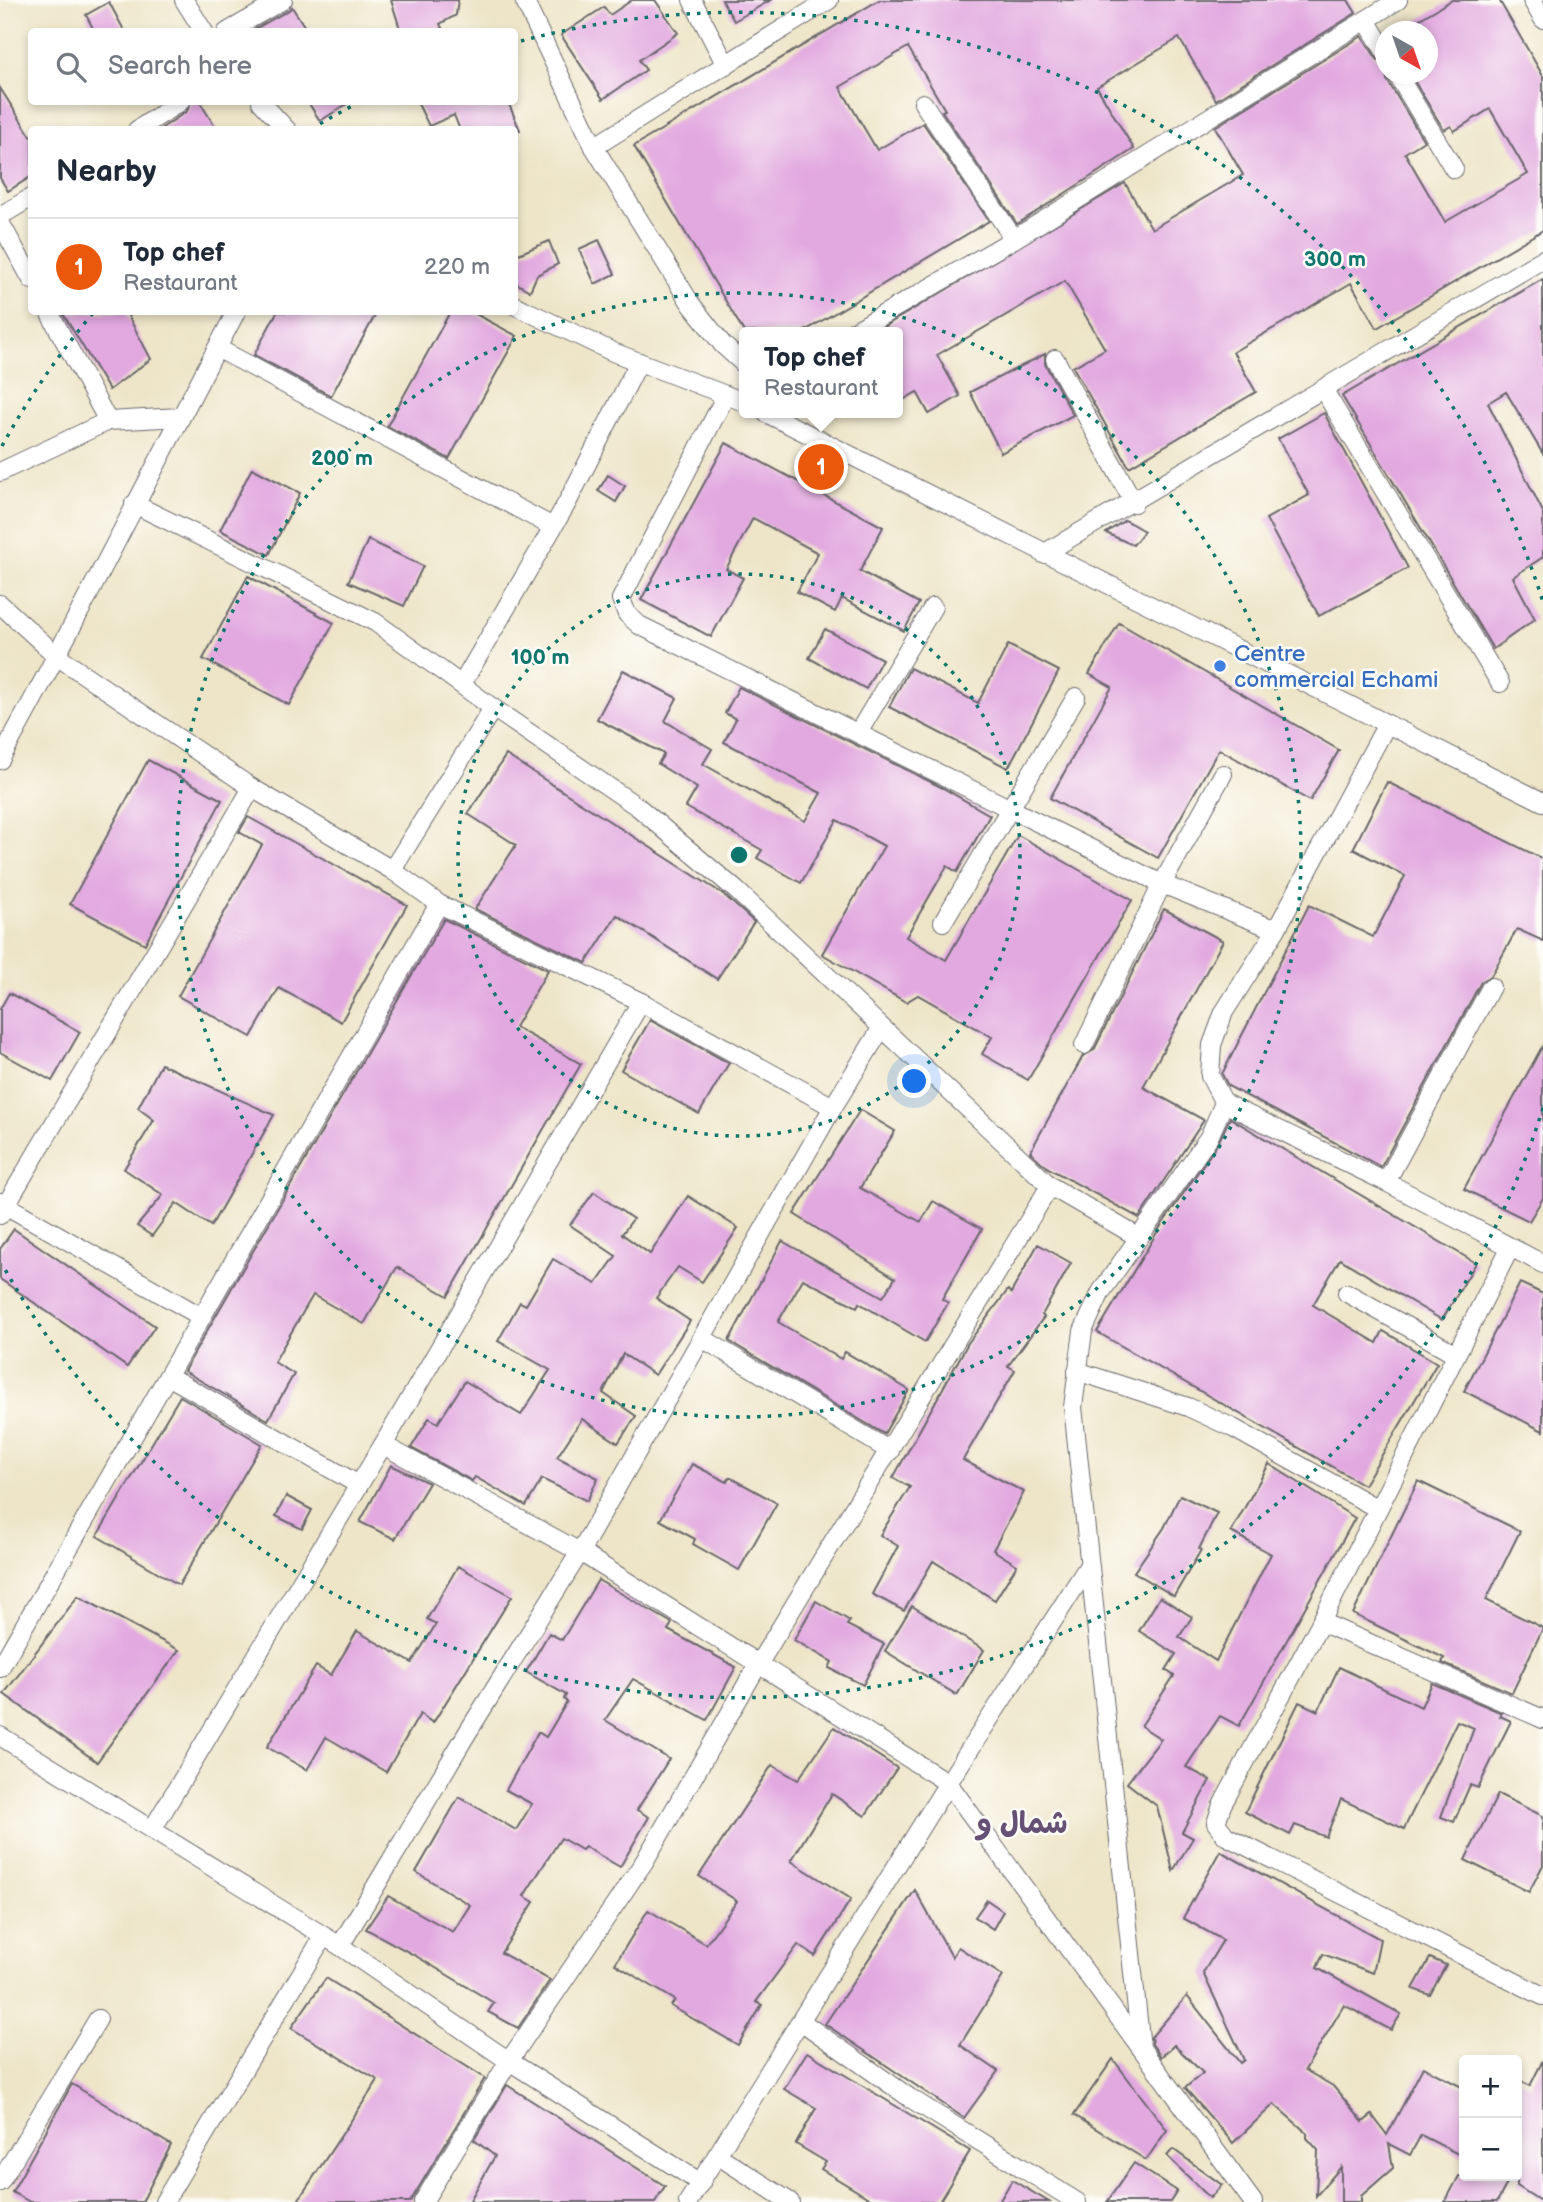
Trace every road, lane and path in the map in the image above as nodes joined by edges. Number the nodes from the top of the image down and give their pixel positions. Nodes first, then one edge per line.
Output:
1 (184, 0) edge
2 (283, 0) edge
3 (524, 0) edge
4 (692, 0) edge
5 (829, 0) edge
6 (1398, 0) edge
7 (1532, 0) edge
8 (1543, 19) edge
9 (1366, 20) junction
10 (202, 28) edge
11 (234, 28) edge
12 (1375, 36) edge
13 (726, 65) junction
14 (1403, 84) edge
15 (923, 103) dead end
16 (175, 105) edge
17 (264, 105) edge
18 (143, 126) edge
19 (283, 126) edge
20 (594, 147) junction
21 (1454, 169) dead end
22 (28, 199) edge
23 (0, 216) edge
24 (0, 222) edge
25 (1014, 239) junction
26 (1543, 259) edge
27 (28, 273) edge
28 (518, 307) edge
29 (51, 315) edge
30 (234, 315) edge
31 (862, 327) edge
32 (217, 348) junction
33 (739, 359) edge
34 (1055, 359) dead end
35 (639, 362) junction
36 (1323, 389) junction
37 (726, 395) junction
38 (739, 400) edge
39 (180, 417) junction
40 (776, 418) edge
41 (108, 421) junction
42 (0, 472) edge
43 (1134, 503) junction
44 (134, 504) junction
45 (554, 527) junction
46 (1043, 554) junction
47 (0, 604) edge
48 (933, 607) dead end
49 (58, 657) junction
50 (1500, 683) dead end
51 (462, 684) junction
52 (1076, 697) dead end
53 (493, 708) junction
54 (1387, 724) junction
55 (858, 733) junction
56 (0, 760) edge
57 (1223, 774) dead end
58 (252, 788) junction
59 (1543, 802) edge
60 (1009, 808) junction
61 (392, 870) junction
62 (1162, 884) junction
63 (439, 904) junction
64 (943, 922) dead end
65 (1276, 930) junction
66 (1491, 987) dead end
67 (641, 1002) junction
68 (881, 1029) junction
69 (1084, 1045) dead end
70 (1224, 1103) junction
71 (833, 1107) junction
72 (1387, 1182) junction
73 (1050, 1186) junction
74 (2, 1207) edge
75 (1138, 1237) junction
76 (1510, 1248) junction
77 (1543, 1264) edge
78 (1347, 1293) dead end
79 (200, 1316) junction
80 (702, 1338) junction
81 (1456, 1354) junction
82 (1077, 1371) junction
83 (168, 1376) junction
84 (383, 1445) junction
85 (890, 1451) junction
86 (359, 1485) junction
87 (1378, 1509) junction
88 (580, 1552) junction
89 (1089, 1564) junction
90 (1321, 1622) junction
91 (759, 1663) junction
92 (0, 1668) edge
93 (1543, 1719) edge
94 (0, 1736) edge
95 (948, 1783) junction
96 (152, 1830) junction
97 (323, 1937) junction
98 (340, 1946) junction
99 (1543, 1996) edge
100 (98, 2019) dead end
101 (802, 2022) junction
102 (1141, 2049) junction
103 (509, 2061) junction
104 (717, 2155) junction
105 (0, 2182) edge
106 (701, 2182) junction
107 (1244, 2198) edge
108 (164, 2202) edge
109 (423, 2202) edge
110 (688, 2202) edge
111 (790, 2202) edge
112 (1077, 2202) edge

1 - 10 street
2 - 11 street
3 - 20 street
4 - 13 street
5 - 13 street
6 - 9 street
7 - 8 street
9 - 12 street
9 - 25 street
13 - 20 street
14 - 21 street
15 - 25 street
16 - 18 street
17 - 19 street
20 - 33 street
22 - 23 street
24 - 27 street
25 - 31 street
26 - 36 street
28 - 35 street
29 - 41 street
30 - 32 street
32 - 39 street
32 - 45 street
34 - 43 street
35 - 37 street
35 - 45 street
36 - 43 street
36 - 50 street
37 - 38 street
37 - 55 street
39 - 41 street
39 - 44 street
40 - 46 street
41 - 42 street
43 - 46 street
44 - 49 street
44 - 51 street
45 - 51 street
46 - 54 street
47 - 49 street
48 - 55 street
49 - 56 street
49 - 58 street
51 - 53 street
52 - 60 street
53 - 61 street
53 - 68 street
54 - 59 street
54 - 65 street
55 - 60 street
57 - 62 street
58 - 61 street
58 - 74 street
60 - 62 street
60 - 64 street
61 - 63 street
62 - 65 street
62 - 69 street
63 - 67 street
63 - 79 street
65 - 70 street
66 - 72 street
67 - 71 street
67 - 84 street
68 - 71 street
68 - 73 street
70 - 72 street
70 - 75 street
71 - 80 street
72 - 76 street
73 - 75 street
73 - 85 street
74 - 79 street
75 - 82 street
76 - 77 street
76 - 81 street
78 - 81 street
79 - 83 street
80 - 85 street
80 - 88 street
81 - 87 street
82 - 87 street
82 - 89 street
83 - 86 street
83 - 92 street
84 - 86 street
84 - 88 street
85 - 91 street
86 - 96 street
87 - 90 street
88 - 91 street
88 - 98 street
89 - 95 street
89 - 102 street
90 - 93 street
90 - 99 street
91 - 95 street
91 - 103 street
94 - 96 street
95 - 101 street
95 - 102 street
96 - 97 street
97 - 98 street
97 - 108 street
98 - 103 street
100 - 105 street
101 - 104 street
101 - 112 street
102 - 107 street
103 - 106 street
103 - 109 street
104 - 106 street
104 - 111 street
106 - 110 street

